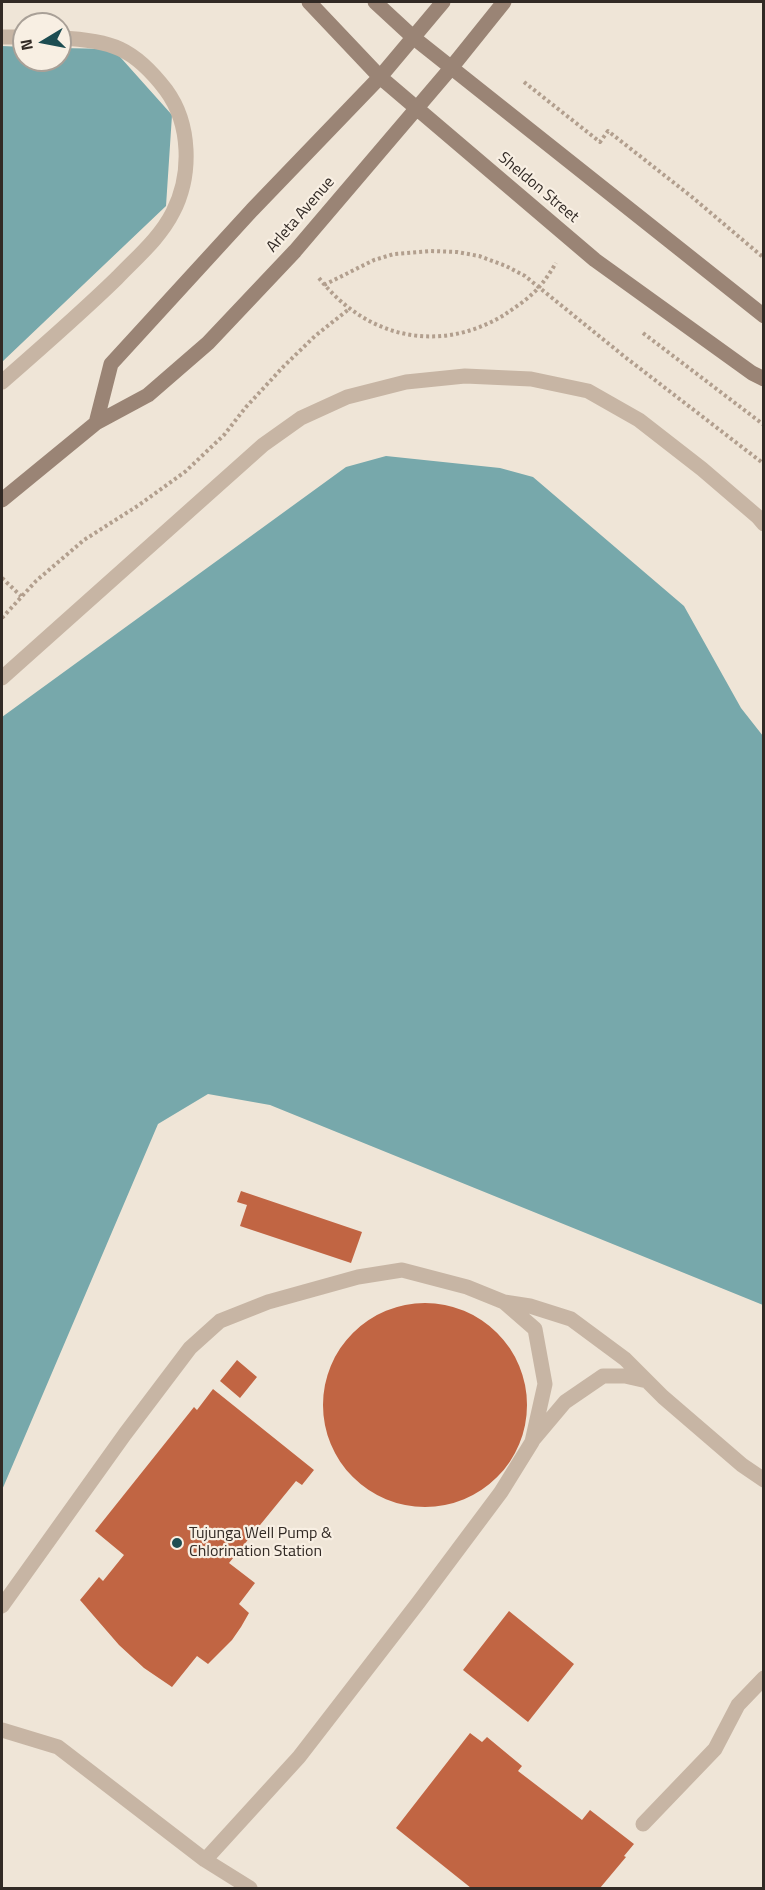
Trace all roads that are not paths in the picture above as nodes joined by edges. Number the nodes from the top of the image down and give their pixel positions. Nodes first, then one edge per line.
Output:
1 (309, 2) edge
2 (375, 2) edge
3 (443, 2) edge
4 (504, 2) edge
5 (414, 38) junction
6 (72, 39) edge
7 (452, 68) junction
8 (380, 77) junction
9 (417, 108) junction
10 (764, 316) edge
11 (764, 379) edge
12 (2, 382) edge
13 (96, 423) junction
14 (2, 500) edge
15 (764, 524) edge
16 (2, 678) edge
17 (504, 1302) junction
18 (647, 1381) junction
19 (532, 1442) junction
20 (764, 1480) edge
21 (2, 1606) edge
22 (763, 1683) edge
23 (2, 1730) edge
24 (643, 1824) dead end
25 (205, 1860) junction
26 (250, 1888) edge

1 - 8 main road, Sheldon Street
2 - 5 main road
3 - 5 main road
4 - 7 main road, Arleta Avenue
5 - 7 main road
5 - 8 main road
6 - 12 lane
7 - 9 main road, Arleta Avenue
7 - 10 main road
8 - 9 main road, Sheldon Street
8 - 13 main road
9 - 11 main road, Sheldon Street
9 - 13 main road, Arleta Avenue
13 - 14 main road, Arleta Avenue
15 - 16 lane
17 - 18 lane
17 - 19 lane
17 - 21 lane
18 - 19 lane
18 - 20 lane
19 - 25 lane
22 - 24 lane
23 - 25 lane
25 - 26 lane

